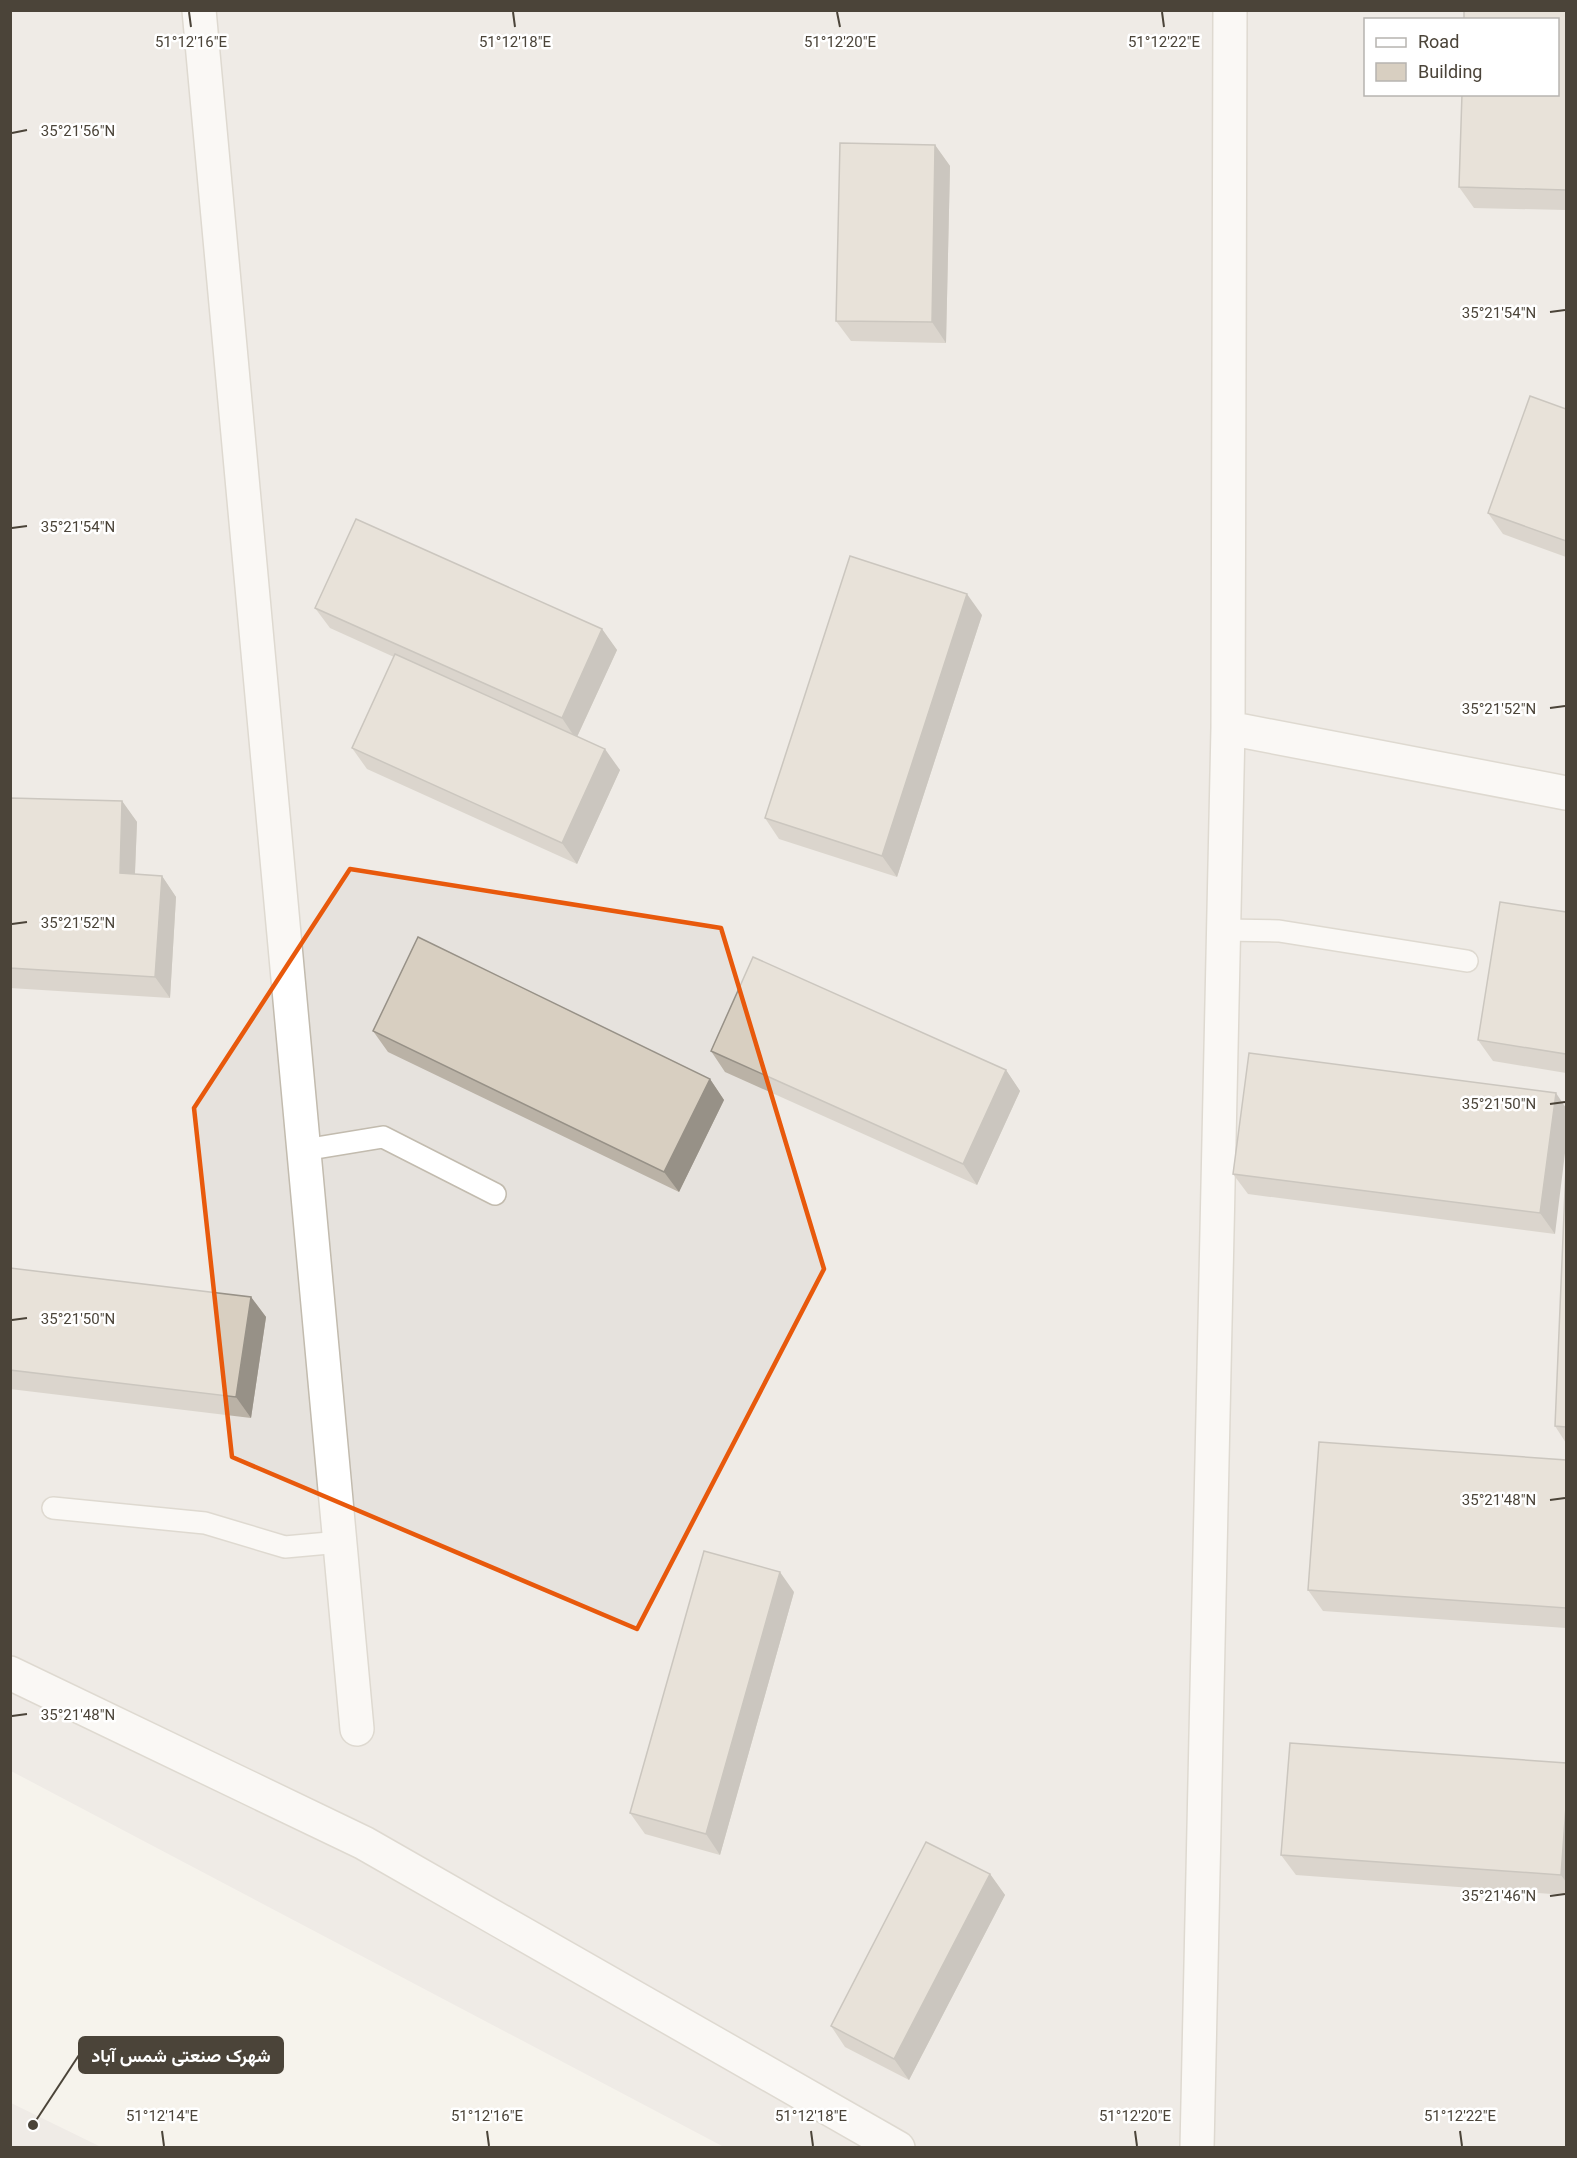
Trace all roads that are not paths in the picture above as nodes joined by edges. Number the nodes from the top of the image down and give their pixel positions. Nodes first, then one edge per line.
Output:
1 (199, 10) edge
2 (1230, 10) edge
3 (1228, 728) junction
4 (1566, 793) edge
5 (1224, 930) junction
6 (1467, 960) dead end
7 (304, 1150) junction
8 (495, 1194) dead end
9 (53, 1508) dead end
10 (340, 1542) junction
11 (10, 1673) edge
12 (357, 1729) dead end
13 (898, 2148) edge
14 (1197, 2148) edge

1 - 7 street
2 - 3 street
3 - 4 street
3 - 5 street
5 - 6 lane
5 - 14 street
7 - 8 lane
7 - 10 street
9 - 10 lane
10 - 12 street
11 - 13 street

